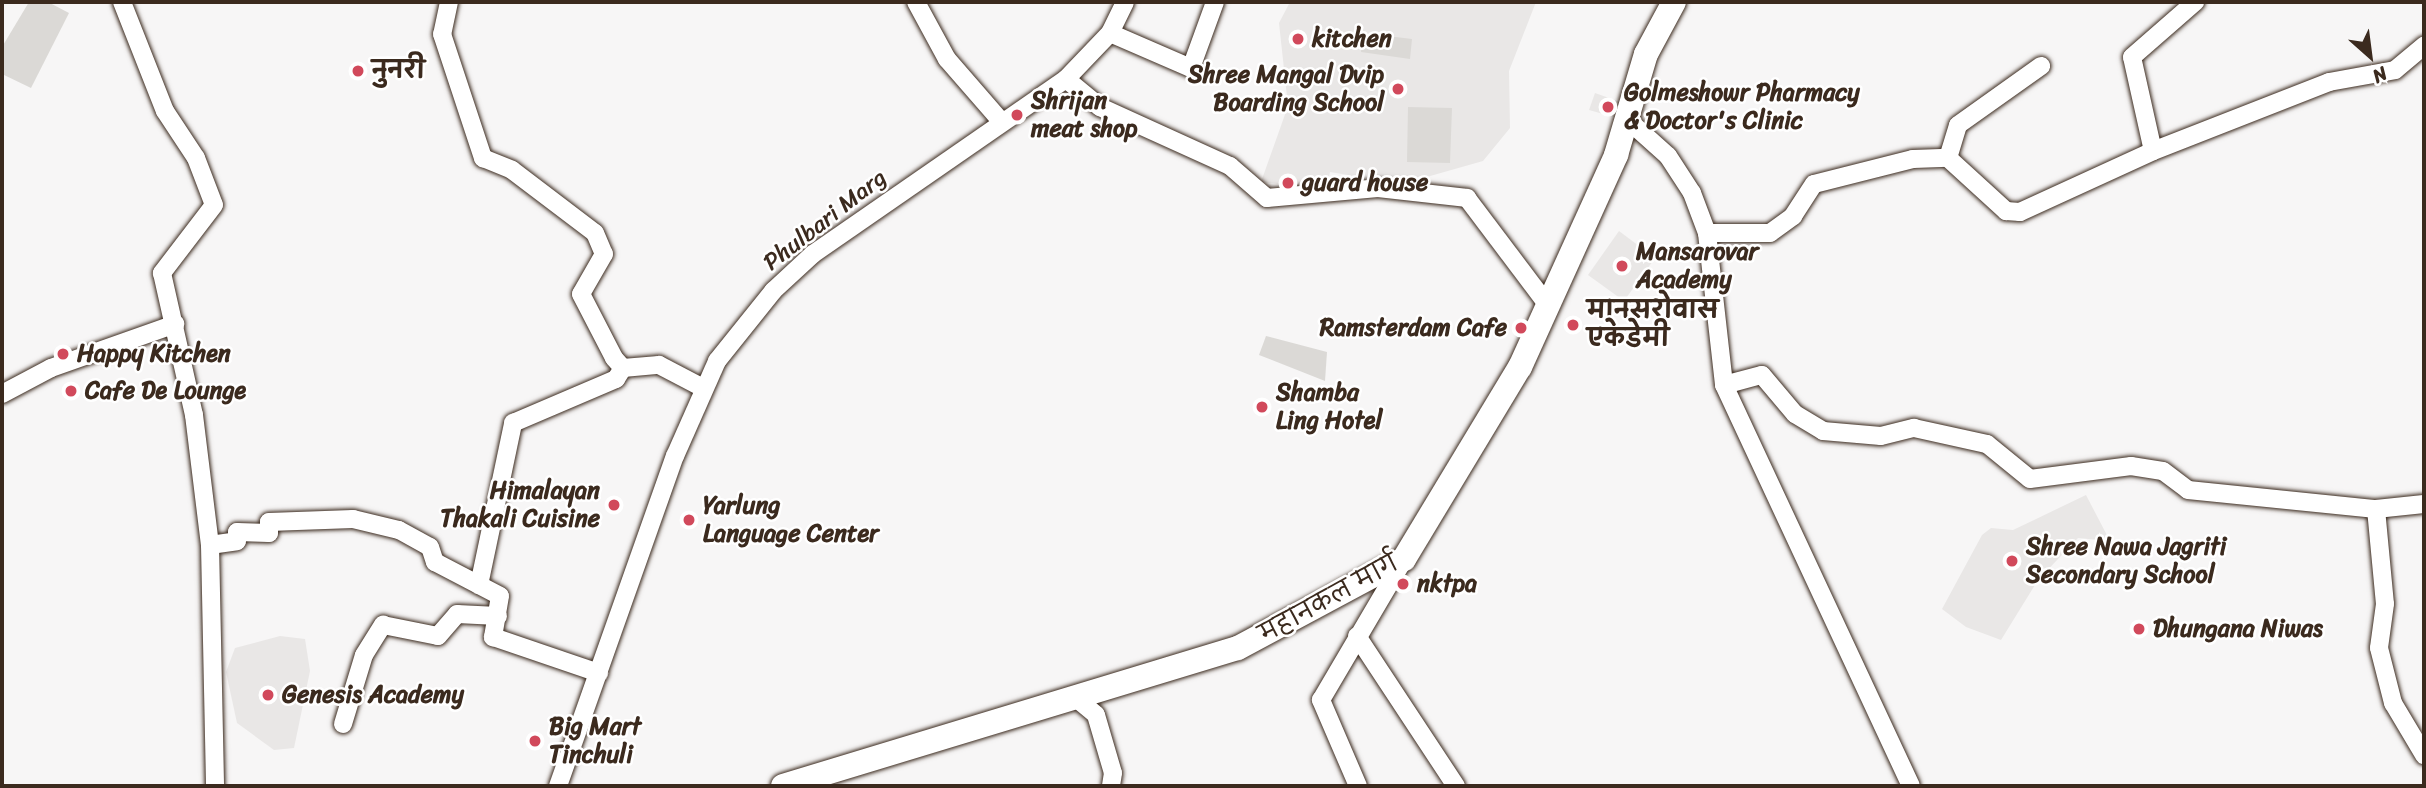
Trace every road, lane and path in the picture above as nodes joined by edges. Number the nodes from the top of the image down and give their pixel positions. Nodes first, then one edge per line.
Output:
1 (122, 2) edge
2 (449, 2) edge
3 (916, 2) edge
4 (1125, 2) edge
5 (1215, 2) edge
6 (1674, 2) edge
7 (2195, 2) edge
8 (1110, 33) junction
9 (2424, 46) edge
10 (2041, 66) dead end
11 (1066, 79) junction
12 (1000, 120) junction
13 (1629, 121) junction
14 (2153, 151) junction
15 (1948, 158) junction
16 (1707, 233) junction
17 (1547, 304) junction
18 (175, 324) junction
19 (623, 368) junction
20 (1724, 385) junction
21 (703, 387) junction
22 (2, 394) edge
23 (2424, 504) edge
24 (2376, 509) junction
25 (209, 545) junction
26 (1404, 559) junction
27 (479, 585) junction
28 (498, 616) junction
29 (1357, 636) junction
30 (599, 673) junction
31 (1076, 698) junction
32 (343, 724) dead end
33 (2424, 755) edge
34 (215, 786) edge
35 (558, 786) edge
36 (783, 786) edge
37 (1111, 786) edge
38 (1358, 786) edge
39 (1455, 786) edge
40 (1911, 786) edge

1 - 18 street
2 - 19 street
3 - 12 street
4 - 8 street, Phulbari Marg
5 - 8 street
6 - 13 main road, महानकल मार्ग
7 - 14 street
8 - 11 street, Phulbari Marg
9 - 14 street
10 - 15 street
11 - 12 street, Phulbari Marg
11 - 17 street
12 - 21 street, Phulbari Marg
13 - 16 street
13 - 17 main road, महानकल मार्ग
14 - 15 street
15 - 16 street
16 - 20 street
17 - 26 main road, महानकल मार्ग
18 - 22 street
18 - 25 street
19 - 21 street
19 - 27 street
20 - 24 street
20 - 40 street
21 - 30 street, Phulbari Marg
23 - 24 street
24 - 33 street
25 - 27 street
25 - 34 street
26 - 29 street
26 - 31 main road, महानकल मार्ग
27 - 28 street
28 - 30 street
28 - 32 street
29 - 38 street
29 - 39 street
30 - 35 street, Phulbari Marg
31 - 36 main road, महानकल मार्ग
31 - 37 street

